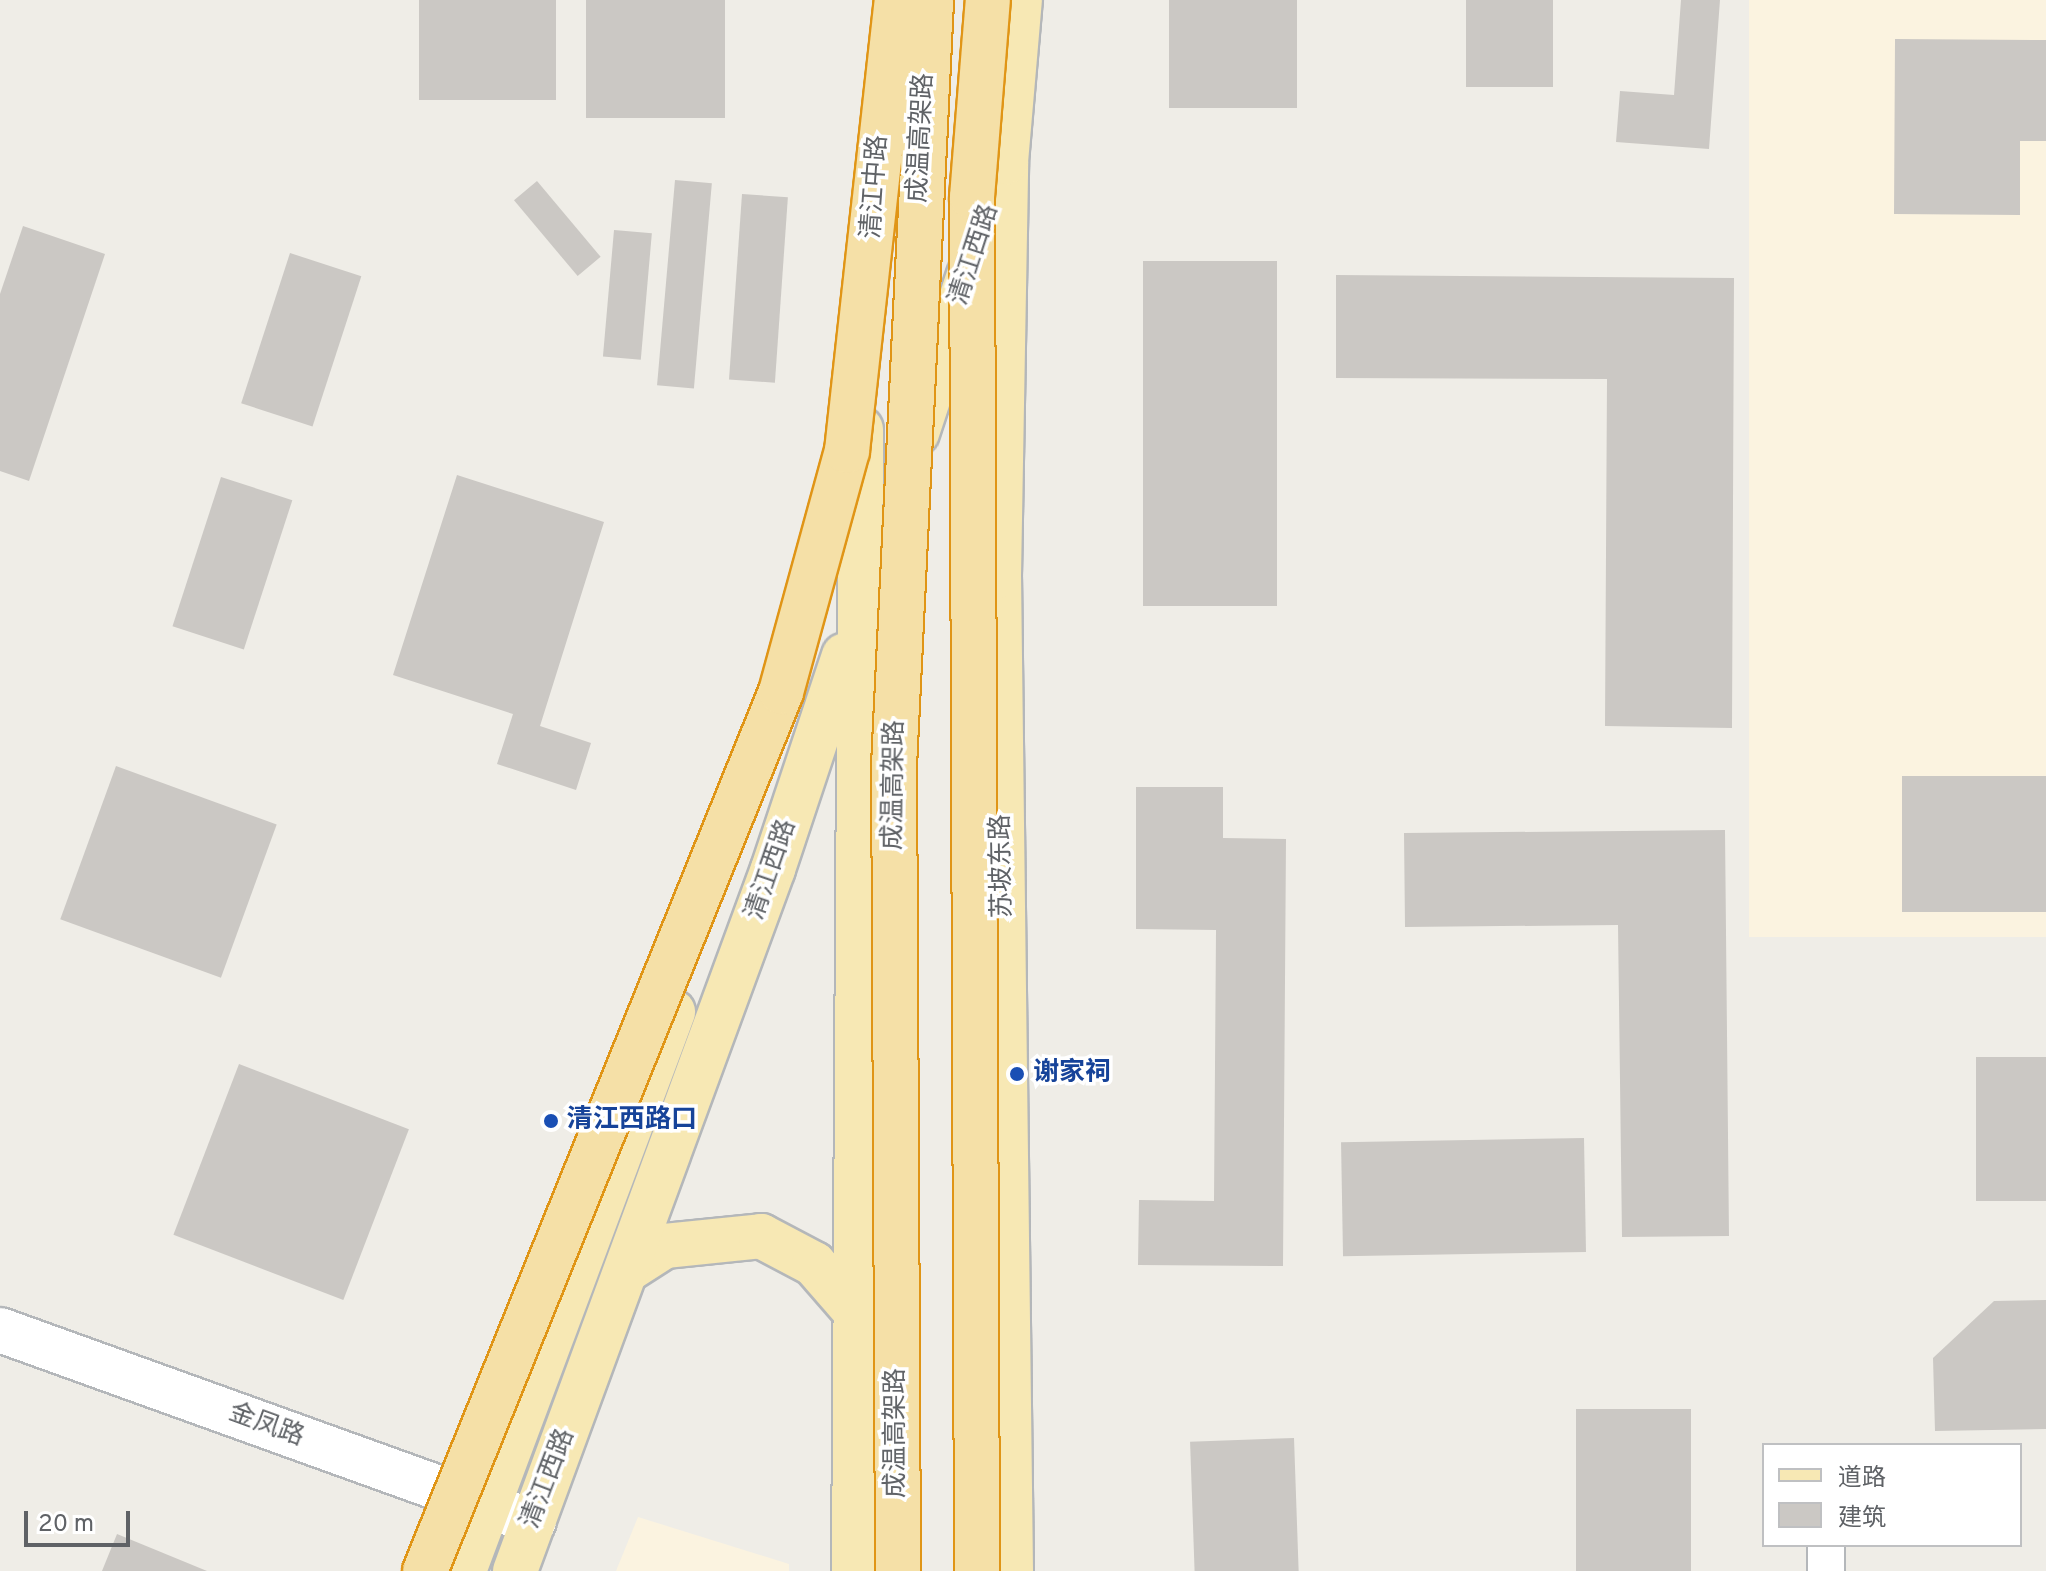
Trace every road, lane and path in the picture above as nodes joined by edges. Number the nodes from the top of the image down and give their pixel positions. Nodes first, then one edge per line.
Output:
1 (890, 0) edge
2 (897, 0) edge
3 (931, 0) edge
4 (988, 0) edge
5 (1020, 0) edge
6 (1006, 162) junction
7 (862, 374) junction
8 (856, 619) junction
9 (629, 1269) junction
10 (854, 1310) junction
11 (0, 1330) edge
12 (491, 1507) junction
13 (533, 1522) junction
14 (1826, 1547) edge
15 (425, 1571) edge
16 (464, 1571) edge
17 (515, 1571) edge
18 (854, 1571) edge
19 (898, 1571) edge
20 (977, 1571) edge
21 (1011, 1571) edge
22 (1826, 1571) edge

1 - 7 main road, 清江中路
2 - 15 highway, bridge
3 - 19 highway, 成温高架路, bridge
4 - 20 highway, 成温高架路, bridge
5 - 6 main road
6 - 8 main road, 清江西路
6 - 21 main road, 苏坡东路
7 - 8 main road
7 - 12 main road, 清江西路
8 - 9 main road, 清江西路
8 - 10 main road
9 - 10 main road
9 - 13 main road, 清江西路
10 - 18 main road
11 - 12 street, 金凤路
12 - 13 street, 金凤路
12 - 16 main road, 清江西路
13 - 17 main road, 清江西路
14 - 22 street

